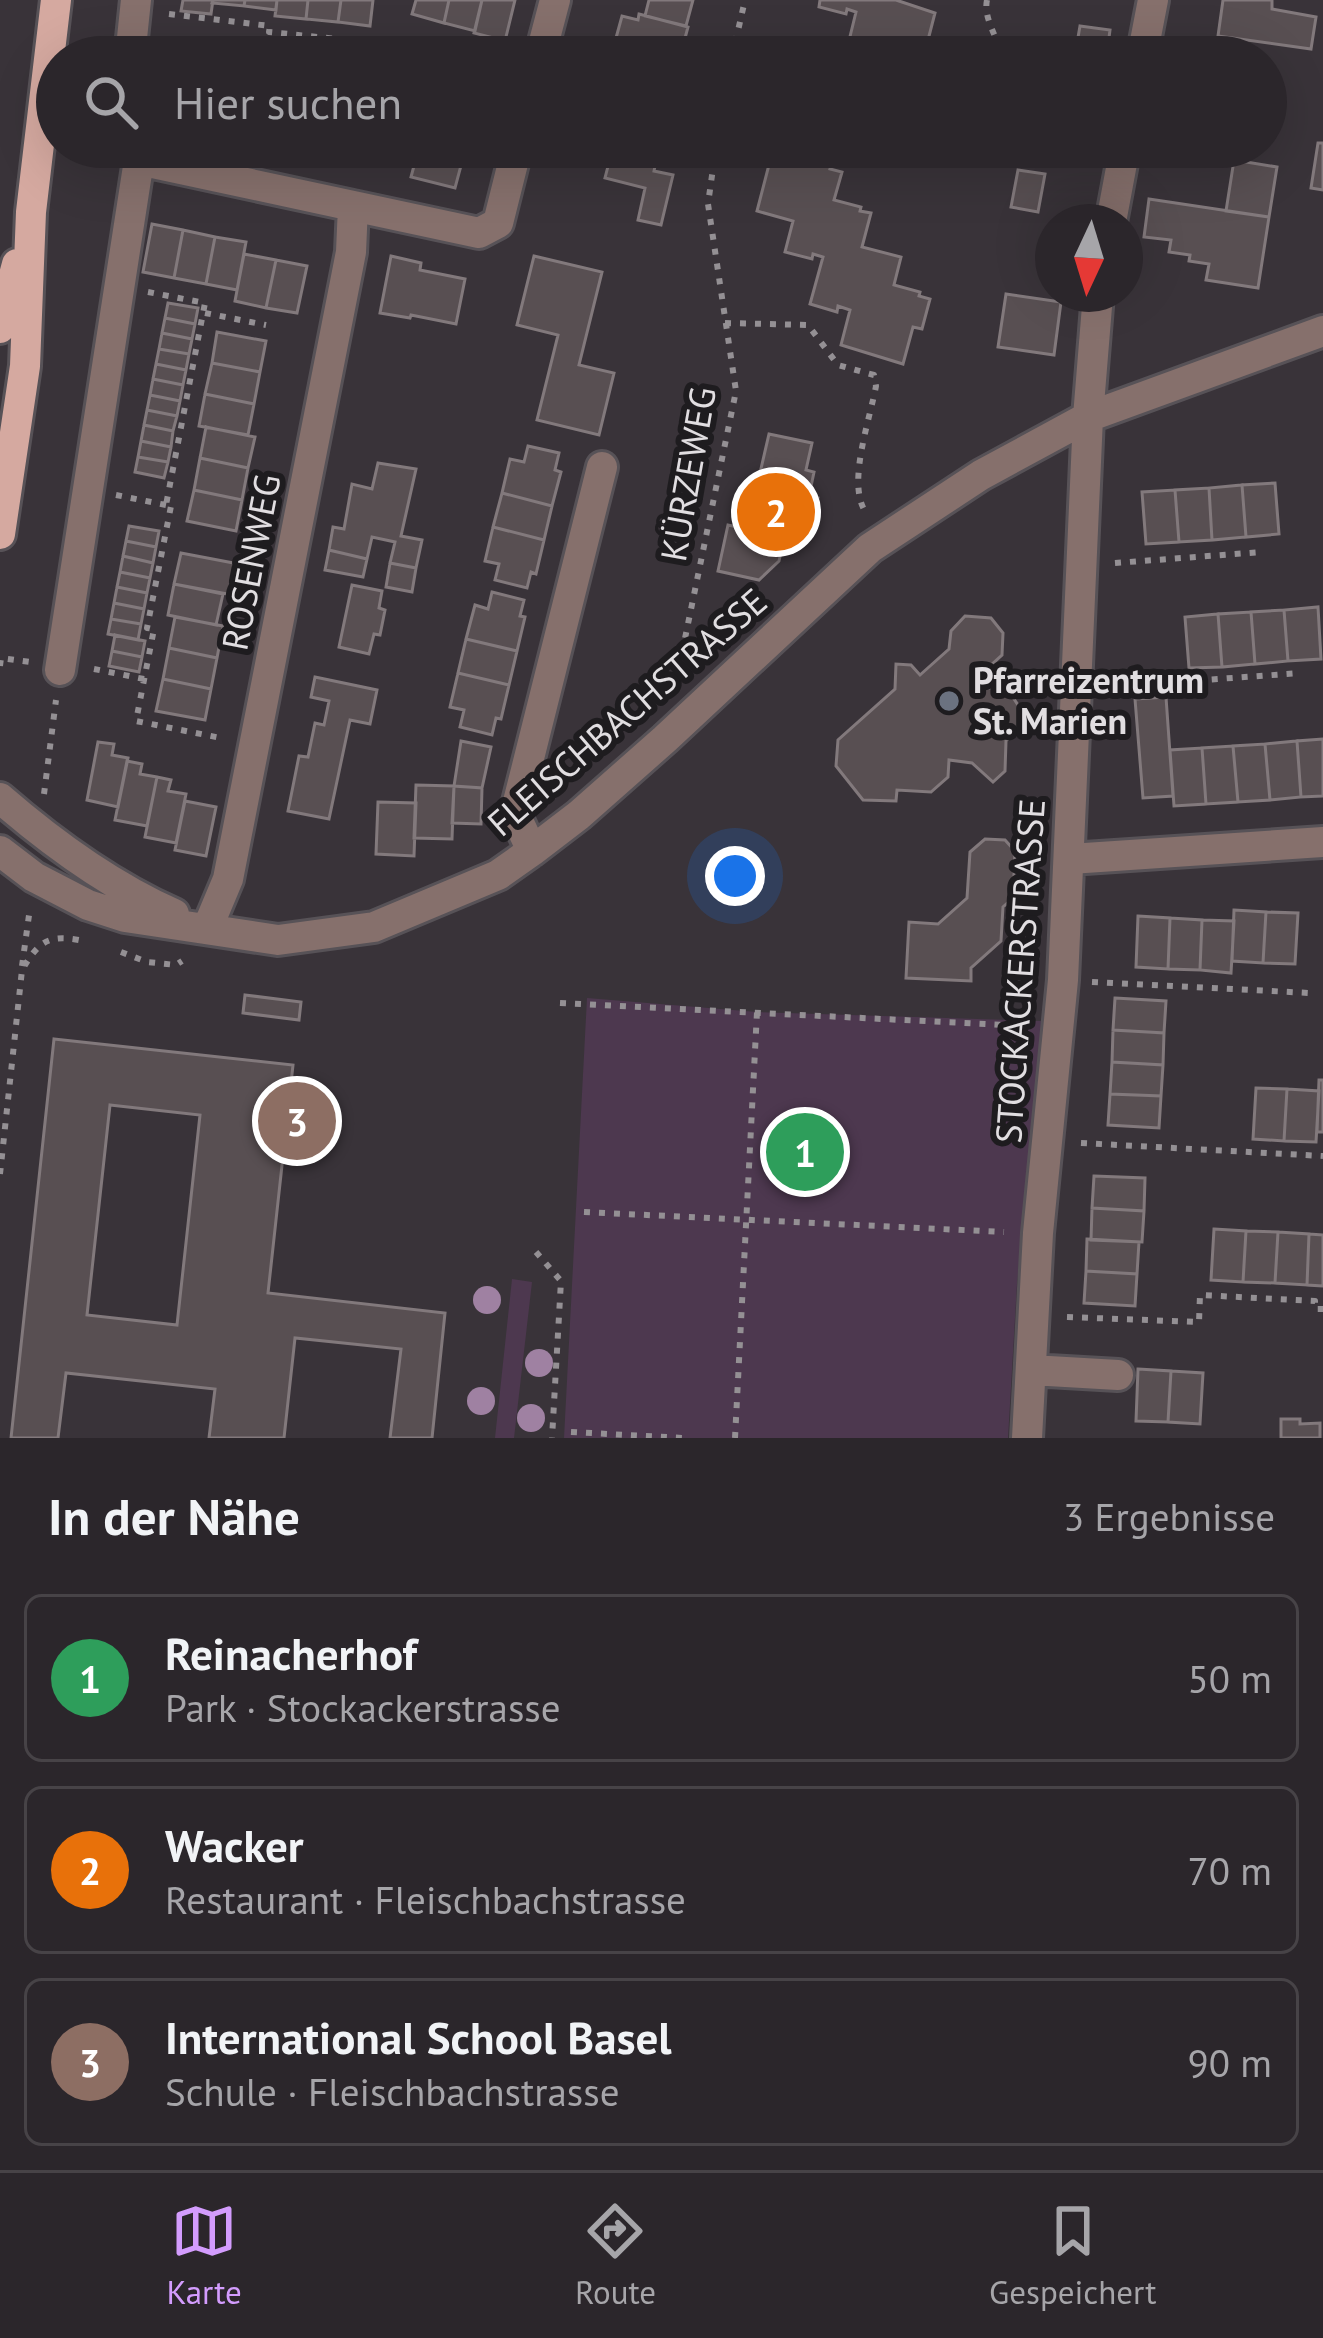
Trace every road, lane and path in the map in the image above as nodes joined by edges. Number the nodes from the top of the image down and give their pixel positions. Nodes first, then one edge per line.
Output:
1 (56, 0) edge
2 (555, 0) edge
3 (745, 0) edge
4 (988, 0) edge
5 (1153, 0) edge
6 (136, 5) edge
7 (52, 36) edge
8 (132, 36) edge
9 (308, 36) edge
10 (546, 36) edge
11 (737, 36) edge
12 (997, 36) edge
13 (1146, 36) edge
14 (36, 168) edge
15 (133, 168) edge
16 (193, 168) edge
17 (512, 168) edge
18 (713, 168) edge
19 (1121, 168) edge
20 (1114, 204) edge
21 (352, 206) junction
22 (31, 212) junction
23 (120, 286) junction
24 (1097, 312) edge
25 (203, 313) junction
26 (725, 323) junction
27 (266, 325) dead end
28 (0, 328) edge
29 (1323, 331) edge
30 (1088, 417) junction
31 (602, 467) dead end
32 (88, 490) junction
33 (166, 505) junction
34 (0, 534) edge
35 (884, 538) junction
36 (1262, 552) dead end
37 (1082, 565) junction
38 (61, 666) joint
39 (1301, 673) dead end
40 (144, 679) junction
41 (1076, 689) junction
42 (665, 739) junction
43 (254, 744) junction
44 (0, 798) edge
45 (1323, 842) edge
46 (0, 851) edge
47 (532, 851) junction
48 (1070, 859) junction
49 (34, 877) junction
50 (0, 881) edge
51 (206, 929) junction
52 (95, 943) dead end
53 (112, 949) dead end
54 (1063, 980) junction
55 (1310, 993) dead end
56 (560, 1003) dead end
57 (757, 1012) junction
58 (1028, 1026) dead end
59 (1047, 1141) junction
60 (1323, 1156) edge
61 (0, 1174) edge
62 (584, 1212) dead end
63 (747, 1220) junction
64 (1007, 1232) dead end
65 (536, 1252) dead end
66 (1323, 1309) edge
67 (1034, 1316) junction
68 (1031, 1370) junction
69 (1118, 1375) dead end
70 (571, 1432) dead end
71 (552, 1438) edge
72 (684, 1438) edge
73 (735, 1438) edge
74 (1027, 1438) edge

1 - 7 main road
2 - 10 street
3 - 11 path
4 - 12 path
5 - 13 street
6 - 8 street
6 - 9 path
14 - 22 main road
15 - 23 street
16 - 21 street
17 - 21 street
18 - 26 path, KÜRZEWEG
19 - 20 street
21 - 43 street, ROSENWEG
22 - 28 main road
22 - 34 main road
23 - 25 path
23 - 32 street
24 - 30 street, STOCKACKERSTRASSE
25 - 27 path
25 - 33 path
26 - 35 path
26 - 42 path, KÜRZEWEG
29 - 30 street, FLEISCHBACHSTRASSE
30 - 35 street, FLEISCHBACHSTRASSE
30 - 37 street, STOCKACKERSTRASSE
31 - 47 street
32 - 33 path
32 - 38 street
33 - 40 path
35 - 42 street, FLEISCHBACHSTRASSE
36 - 37 path
37 - 41 street, STOCKACKERSTRASSE
38 - 40 path
39 - 41 path
40 - 43 path
41 - 48 street, STOCKACKERSTRASSE
42 - 47 street, FLEISCHBACHSTRASSE
43 - 51 street, ROSENWEG
44 - 51 street, FLEISCHBACHSTRASSE
45 - 48 street
46 - 49 street, FLEISCHBACHSTRASSE
47 - 51 street, FLEISCHBACHSTRASSE
48 - 54 street, STOCKACKERSTRASSE
49 - 50 street
49 - 51 street, FLEISCHBACHSTRASSE
51 - 53 path
52 - 61 path
54 - 55 path
54 - 59 street, STOCKACKERSTRASSE
56 - 57 path
57 - 58 path
57 - 63 path
59 - 60 path
59 - 67 street, STOCKACKERSTRASSE
62 - 63 path
63 - 64 path
63 - 73 path
65 - 71 path
66 - 67 path
67 - 68 street, STOCKACKERSTRASSE
68 - 69 street
68 - 74 street, STOCKACKERSTRASSE
70 - 72 path

